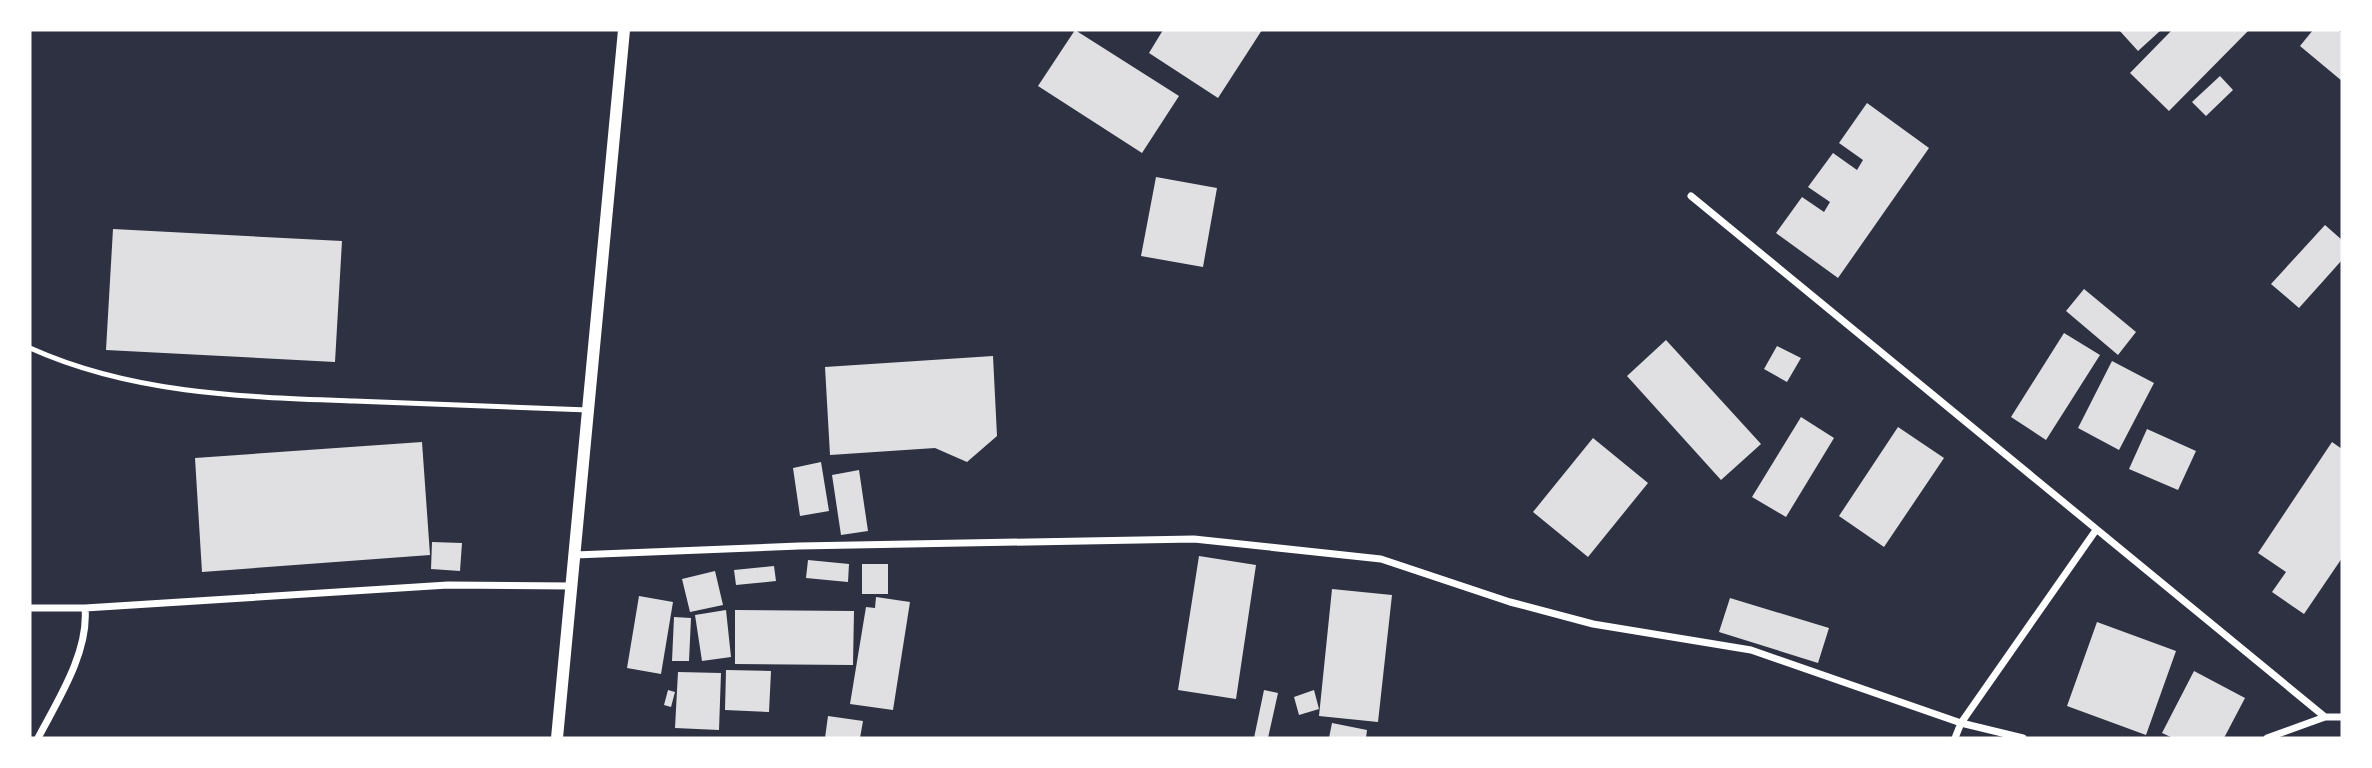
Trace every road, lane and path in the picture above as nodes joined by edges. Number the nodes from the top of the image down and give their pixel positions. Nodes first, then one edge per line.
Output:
1 (624, 30) edge
2 (1691, 196) dead end
3 (30, 348) edge
4 (588, 410) junction
5 (2096, 530) junction
6 (575, 555) junction
7 (572, 586) junction
8 (85, 607) junction
9 (30, 608) edge
10 (2325, 717) junction
11 (2342, 717) edge
12 (1961, 723) junction
13 (38, 738) edge
14 (557, 738) edge
15 (1955, 738) edge
16 (2023, 738) edge
17 (2267, 738) edge

1 - 4 street
2 - 5 street
3 - 4 lane
4 - 6 street
5 - 10 street
5 - 12 street
6 - 7 street
6 - 12 street
7 - 8 street
7 - 14 street
8 - 9 street
8 - 13 street
10 - 11 street
10 - 17 street
12 - 15 street
12 - 16 street

